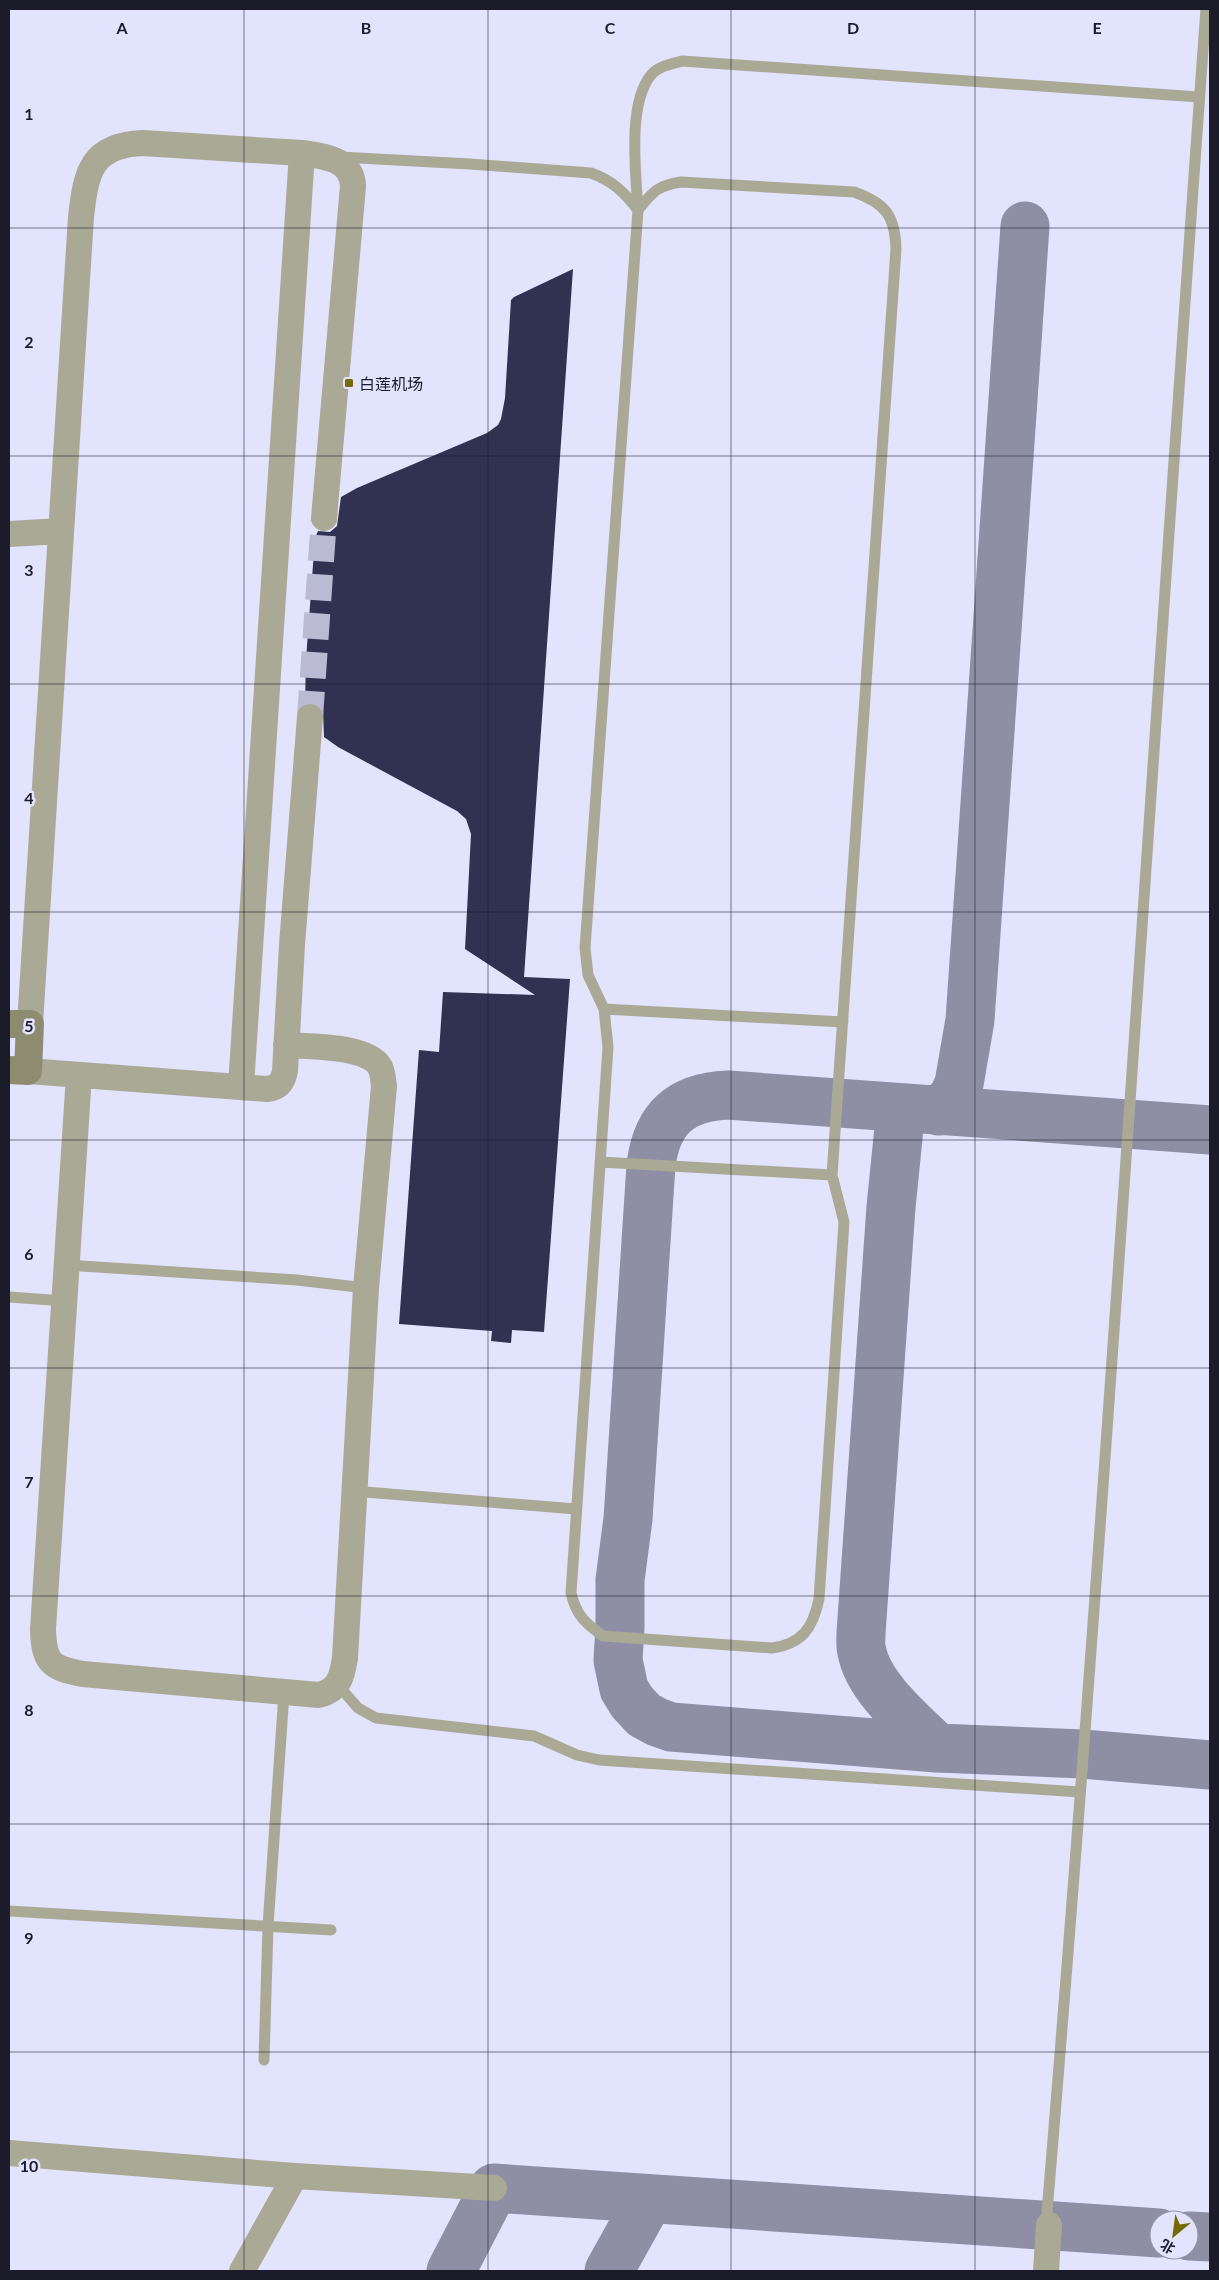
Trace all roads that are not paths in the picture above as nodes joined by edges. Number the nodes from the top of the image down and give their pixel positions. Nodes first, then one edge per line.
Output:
1 (1206, 9) edge
2 (1199, 97) junction
3 (314, 155) junction
4 (638, 210) junction
5 (324, 518) tunnel mouth
6 (61, 531) junction
7 (9, 534) edge
8 (310, 717) tunnel mouth
9 (604, 1009) junction
10 (843, 1022) junction
11 (19, 1024) edge
12 (286, 1045) junction
13 (18, 1071) edge
14 (79, 1075) junction
15 (241, 1086) junction
16 (600, 1162) junction
17 (832, 1175) junction
18 (66, 1265) junction
19 (366, 1288) junction
20 (9, 1297) edge
21 (65, 1301) junction
22 (353, 1491) junction
23 (576, 1509) junction
24 (338, 1685) junction
25 (284, 1693) junction
26 (1080, 1792) junction
27 (9, 1910) edge
28 (268, 1926) junction
29 (332, 1930) dead end
30 (264, 2060) dead end
31 (9, 2153) edge
32 (295, 2176) junction
33 (494, 2188) dead end
34 (1048, 2224) joint
35 (242, 2271) edge
36 (1046, 2271) edge

1 - 2 lane
2 - 4 lane
2 - 26 lane
3 - 4 lane
3 - 5 street
3 - 6 street
3 - 15 street
4 - 9 lane
4 - 10 lane
6 - 7 street
6 - 11 street
8 - 12 street
9 - 10 lane
9 - 16 lane
10 - 17 lane
11 - 13 main road
12 - 15 street
12 - 19 street
13 - 14 street
14 - 15 street
14 - 18 street
16 - 17 lane
16 - 23 lane
17 - 23 lane
18 - 19 lane
18 - 21 street
19 - 22 street
20 - 21 lane
21 - 25 street
22 - 23 lane
22 - 24 street
24 - 25 street
24 - 26 lane
25 - 28 lane
26 - 34 lane
27 - 28 lane
28 - 29 lane
28 - 30 lane
31 - 32 street
32 - 33 street
32 - 35 street
34 - 36 street

